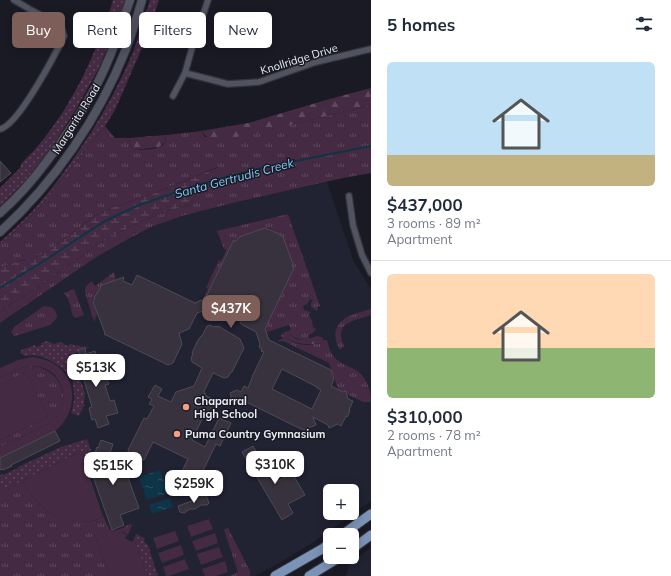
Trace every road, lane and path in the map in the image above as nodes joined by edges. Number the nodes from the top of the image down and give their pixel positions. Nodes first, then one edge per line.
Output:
1 (14, 0) edge
2 (130, 0) edge
3 (142, 0) edge
4 (208, 0) edge
5 (371, 49) edge
6 (185, 73) junction
7 (173, 96) dead end
8 (0, 129) edge
9 (349, 196) dead end
10 (0, 213) edge
11 (0, 232) edge
12 (371, 273) edge
13 (371, 514) edge
14 (352, 528) edge
15 (371, 535) edge
16 (359, 544) edge
17 (323, 548) edge
18 (329, 564) edge
19 (275, 576) edge
20 (309, 576) edge

1 - 8 street
2 - 10 main road, Margarita Road
3 - 11 main road, Margarita Road
4 - 6 street
5 - 6 street, Knollridge Drive
6 - 7 street
9 - 12 street
13 - 14 main road
15 - 16 main road
17 - 19 main road
18 - 20 main road

